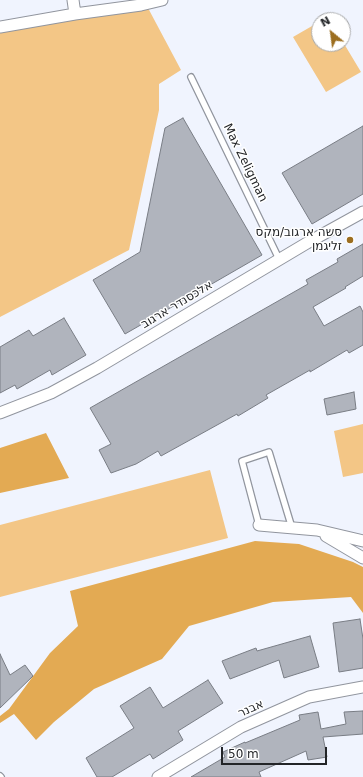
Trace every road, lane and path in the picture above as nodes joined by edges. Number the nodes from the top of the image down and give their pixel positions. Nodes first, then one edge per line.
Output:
1 (73, 0) edge
2 (162, 0) edge
3 (75, 14) junction
4 (0, 27) edge
5 (191, 77) dead end
6 (363, 212) edge
7 (279, 260) junction
8 (0, 412) edge
9 (259, 525) joint
10 (292, 528) junction
11 (317, 530) junction
12 (363, 541) edge
13 (363, 558) edge
14 (363, 687) edge
15 (158, 777) edge

1 - 3 street
2 - 3 street
3 - 4 street
5 - 7 lane, Max Zeligman
6 - 7 street, אלכסנדר ארגוב
7 - 8 street, אלכסנדר ארגוב
9 - 10 street
9 - 10 lane
10 - 11 street
11 - 12 street
11 - 13 street
14 - 15 street, אבנר

